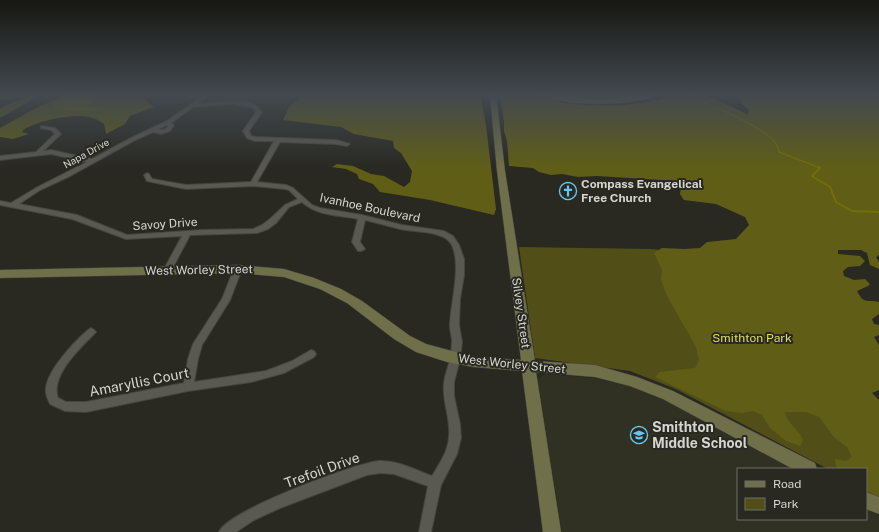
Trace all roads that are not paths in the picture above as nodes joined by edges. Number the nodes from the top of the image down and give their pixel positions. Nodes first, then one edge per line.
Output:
1 (173, 119) edge
2 (254, 119) edge
3 (496, 119) edge
4 (43, 127) dead end
5 (278, 140) junction
6 (347, 144) dead end
7 (39, 152) junction
8 (0, 158) edge
9 (92, 161) junction
10 (147, 175) dead end
11 (253, 184) junction
12 (302, 200) junction
13 (0, 203) edge
14 (13, 205) junction
15 (362, 217) junction
16 (187, 234) junction
17 (361, 249) dead end
18 (238, 269) junction
19 (167, 271) junction
20 (0, 274) edge
21 (91, 332) dead end
22 (311, 354) dead end
23 (455, 359) junction
24 (528, 367) junction
25 (188, 387) junction
26 (807, 468) edge
27 (435, 483) junction
28 (867, 500) edge
29 (879, 506) edge
30 (225, 532) edge
31 (425, 532) edge
32 (552, 532) edge

1 - 9 street, Napa Drive
2 - 5 street
3 - 24 street, Silvey Street
4 - 7 street
5 - 6 street
5 - 11 street
7 - 8 street
7 - 9 street
9 - 14 street, Napa Drive
10 - 11 street, Ivanhoe Boulevard
11 - 12 street, Ivanhoe Boulevard
12 - 15 street, Ivanhoe Boulevard
12 - 16 street, Savoy Drive
13 - 14 street, Savoy Drive
14 - 16 street, Savoy Drive
15 - 17 street
15 - 23 street, Ivanhoe Boulevard
16 - 19 street
18 - 19 street, West Worley Street
18 - 23 street, West Worley Street
18 - 25 street
19 - 20 street, West Worley Street
21 - 25 street, Amaryllis Court
22 - 25 street, Amaryllis Court
23 - 24 street, West Worley Street
23 - 27 street, Ivanhoe Boulevard
24 - 26 street, West Worley Street
24 - 32 street, Silvey Street
27 - 30 street, Trefoil Drive
27 - 31 street, Ivanhoe Boulevard
28 - 29 street

